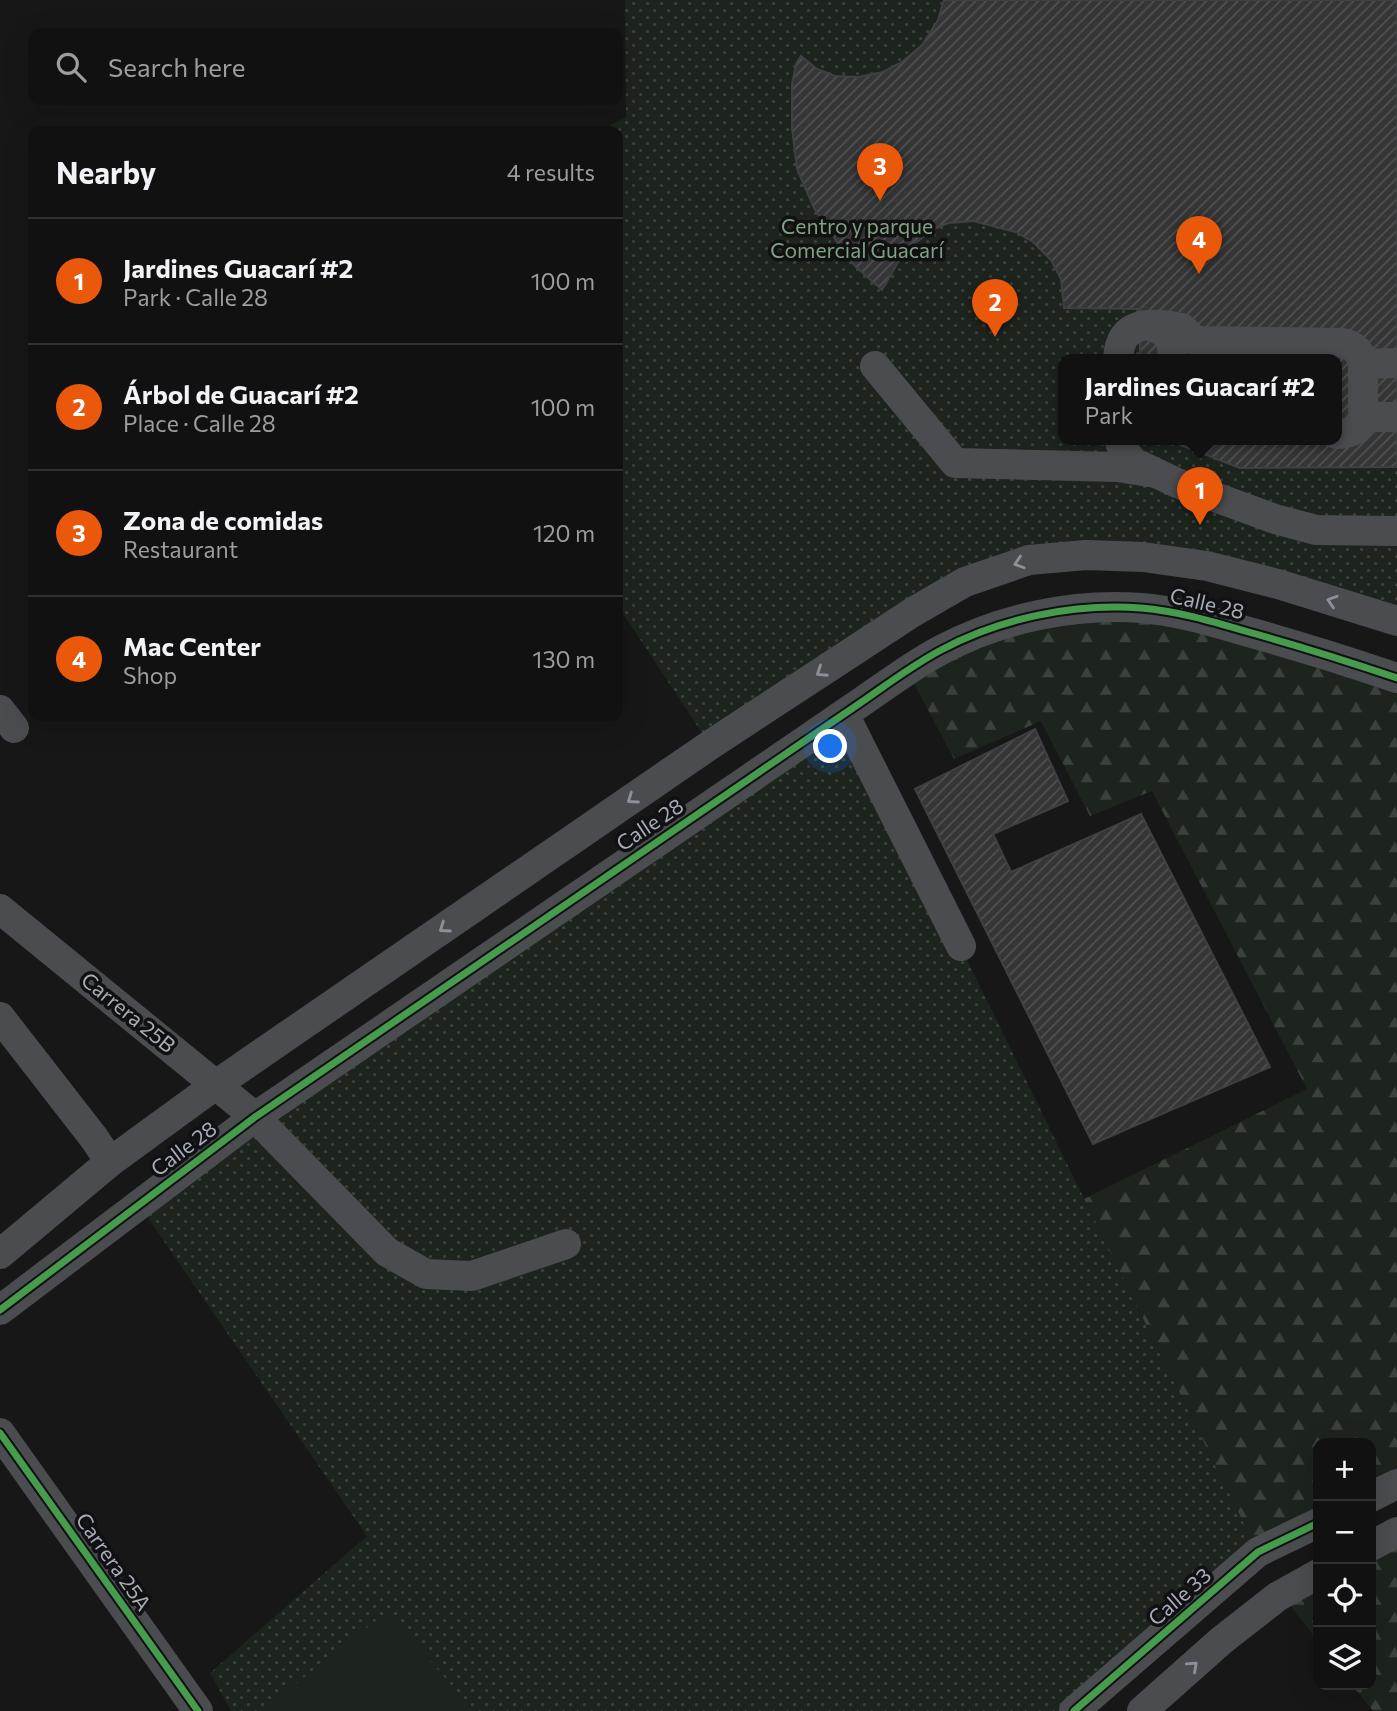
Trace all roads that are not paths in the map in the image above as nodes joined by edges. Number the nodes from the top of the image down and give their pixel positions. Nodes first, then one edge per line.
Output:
1 (1150, 326) junction
2 (1118, 354) edge
3 (1172, 354) edge
4 (1363, 363) junction
5 (1397, 363) edge
6 (875, 366) dead end
7 (1363, 417) junction
8 (1397, 417) edge
9 (1342, 433) edge
10 (1121, 445) edge
11 (1155, 473) junction
12 (1397, 531) edge
13 (1397, 621) edge
14 (1397, 678) edge
15 (844, 714) junction
16 (0, 909) edge
17 (961, 946) dead end
18 (0, 1017) edge
19 (217, 1084) junction
20 (255, 1117) junction
21 (110, 1162) junction
22 (566, 1244) dead end
23 (0, 1254) edge
24 (0, 1310) edge
25 (0, 1433) edge
26 (1397, 1484) edge
27 (1376, 1494) edge
28 (1313, 1524) edge
29 (1397, 1532) edge
30 (1376, 1543) edge
31 (1313, 1577) edge
32 (198, 1711) edge
33 (1074, 1711) edge
34 (1142, 1711) edge

1 - 2 street
1 - 3 street
1 - 4 street
4 - 5 street
4 - 7 street
6 - 11 street
7 - 8 street
7 - 9 street
10 - 11 street
11 - 12 street
13 -> 19 street, Calle 28
14 - 15 street, Calle 28
15 - 17 street
15 - 20 street, Calle 28
16 - 19 street, Carrera 25B
18 - 21 street
19 - 20 street, Carrera 25B
19 - 21 street, Calle 28
20 - 22 street, Carrera 25B
20 - 24 street, Calle 28
21 - 23 street, Calle 28
25 - 32 street, Carrera 25A
26 - 27 street
28 - 33 street, Calle 33
29 - 30 street
34 -> 31 street

